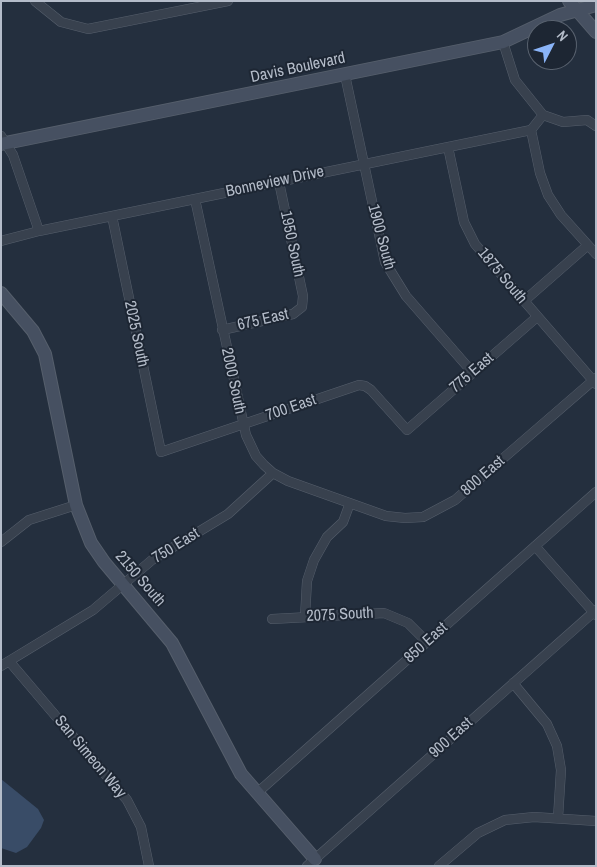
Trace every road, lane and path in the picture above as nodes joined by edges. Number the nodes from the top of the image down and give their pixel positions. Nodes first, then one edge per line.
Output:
1 (35, 1) edge
2 (228, 1) edge
3 (573, 5) edge
4 (596, 5) edge
5 (596, 32) edge
6 (503, 42) junction
7 (345, 75) junction
8 (543, 115) junction
9 (596, 126) edge
10 (531, 130) junction
11 (3, 141) edge
12 (448, 147) junction
13 (364, 164) junction
14 (279, 182) junction
15 (195, 199) junction
16 (112, 216) junction
17 (39, 231) junction
18 (1, 242) edge
19 (588, 245) junction
20 (596, 254) edge
21 (1, 293) edge
22 (524, 301) junction
23 (302, 307) joint
24 (537, 317) junction
25 (222, 330) junction
26 (473, 373) junction
27 (595, 381) edge
28 (365, 386) joint
29 (242, 424) junction
30 (161, 452) joint
31 (273, 473) junction
32 (596, 492) edge
33 (350, 503) junction
34 (76, 506) junction
35 (1, 542) edge
36 (535, 546) junction
37 (124, 585) junction
38 (595, 613) edge
39 (305, 617) junction
40 (272, 619) dead end
41 (427, 642) junction
42 (5, 663) edge
43 (513, 683) junction
44 (257, 793) junction
45 (558, 818) junction
46 (596, 821) edge
47 (315, 863) edge
48 (149, 866) edge
49 (439, 866) edge

1 - 2 street
3 - 4 street, Davis Boulevard
3 - 5 street
3 - 6 street, Davis Boulevard
6 - 7 street, Davis Boulevard
6 - 8 street
7 - 11 street, Davis Boulevard
7 - 13 street, 1900 South
8 - 9 street
8 - 10 street
10 - 12 street, Bonneview Drive
10 - 19 street
11 - 17 street
12 - 13 street, Bonneview Drive
12 - 22 street, 1875 South
13 - 14 street, Bonneview Drive
13 - 26 street, 1900 South
14 - 15 street, Bonneview Drive
14 - 23 street, 1950 South
15 - 16 street, Bonneview Drive
15 - 25 street, 2000 South
16 - 17 street, Bonneview Drive
16 - 30 street, 2025 South
17 - 18 street, Bonneview Drive
19 - 20 street
19 - 22 street
21 - 34 street, 2150 South
22 - 24 street, 1875 South
23 - 25 street, 675 East
24 - 26 street, 775 East
24 - 27 street, 1875 South
25 - 29 street, 2000 South
26 - 28 street, 775 East
27 - 33 street, 800 East
28 - 29 street, 700 East
29 - 30 street, 700 East
29 - 31 street, 2000 South
31 - 33 street, 2000 South
31 - 37 street, 750 East
32 - 36 street, 850 East
33 - 39 street
34 - 35 street
34 - 37 street, 2150 South
36 - 38 street
36 - 41 street, 850 East
37 - 42 street, 750 East
37 - 44 street, 2150 South
38 - 43 street, 900 East
39 - 40 street, 2075 South
39 - 41 street, 2075 South
41 - 44 street, 850 East
42 - 48 street, San Simeon Way
43 - 45 street
43 - 47 street, 900 East
44 - 47 street, 2150 South
45 - 46 street
45 - 49 street

